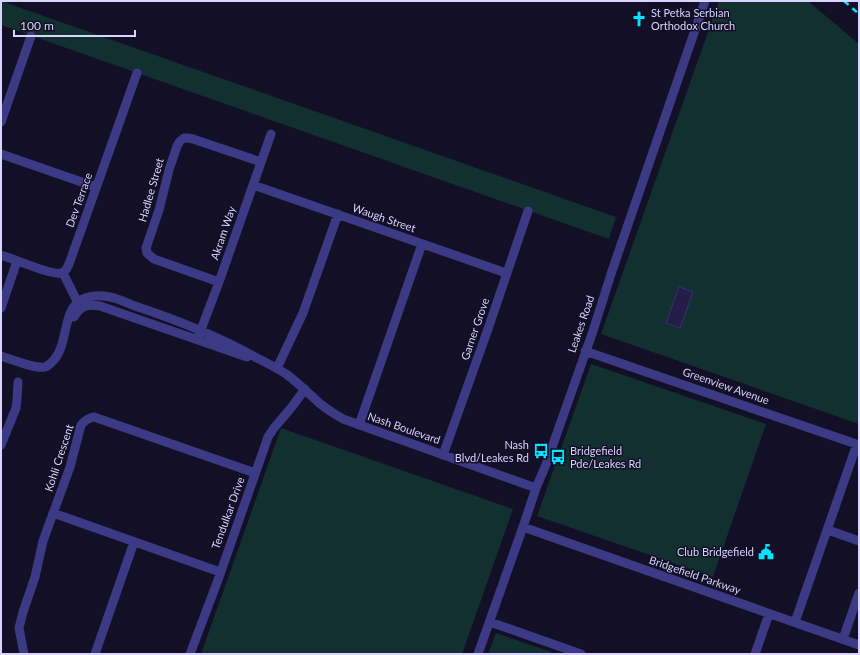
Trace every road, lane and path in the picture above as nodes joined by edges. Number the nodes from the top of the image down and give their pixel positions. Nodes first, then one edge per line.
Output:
1 (705, 1) edge
2 (31, 36) dead end
3 (137, 73) dead end
4 (1, 122) edge
5 (271, 134) dead end
6 (1, 154) edge
7 (261, 162) junction
8 (253, 185) junction
9 (96, 187) junction
10 (528, 211) dead end
11 (338, 214) junction
12 (422, 244) junction
13 (1, 255) edge
14 (17, 260) junction
15 (63, 273) junction
16 (506, 273) junction
17 (219, 282) junction
18 (79, 305) junction
19 (1, 308) edge
20 (201, 330) junction
21 (197, 340) junction
22 (585, 351) junction
23 (1, 356) edge
24 (277, 368) junction
25 (18, 382) dead end
26 (305, 389) junction
27 (359, 425) junction
28 (858, 444) edge
29 (1, 445) edge
30 (443, 455) junction
31 (255, 474) junction
32 (536, 488) junction
33 (53, 513) junction
34 (523, 528) junction
35 (828, 530) junction
36 (859, 541) edge
37 (134, 542) junction
38 (220, 572) junction
39 (859, 593) edge
40 (769, 614) junction
41 (490, 622) junction
42 (796, 622) junction
43 (843, 639) junction
44 (859, 645) edge
45 (24, 654) edge
46 (94, 654) edge
47 (190, 654) edge
48 (478, 654) edge
49 (581, 654) edge
50 (755, 654) edge
51 (855, 654) edge

1 - 22 street, Leakes Road
2 - 4 street
3 - 9 street, Dev Terrace
5 - 7 street, Akram Way
6 - 9 street
7 - 8 street, Akram Way
7 - 17 street, Hadlee Street
8 - 11 street, Waugh Street
8 - 17 street, Akram Way
9 - 15 street, Dev Terrace
10 - 16 street, Garner Grove
11 - 12 street, Waugh Street
11 - 24 street
12 - 16 street, Waugh Street
12 - 27 street
13 - 14 street
14 - 15 street
14 - 19 street
15 - 18 street
16 - 30 street, Garner Grove
17 - 20 street, Akram Way
18 - 20 street, Nash Boulevard
18 - 21 street, Nash Boulevard
18 - 23 street
20 - 21 street, Akram Way
20 - 24 street, Nash Boulevard
21 - 24 street, Nash Boulevard
22 - 28 street, Greenview Avenue
22 - 32 street, Leakes Road
24 - 26 street, Nash Boulevard
25 - 29 street
26 - 27 street, Nash Boulevard
26 - 31 street, Tendulkar Drive
27 - 30 street, Nash Boulevard
28 - 35 street
30 - 32 street, Nash Boulevard
31 - 33 street, Kohli Crescent
31 - 38 street, Tendulkar Drive
32 - 34 street, Leakes Road
33 - 37 street
33 - 45 street, Kohli Crescent
34 - 40 street, Bridgefield Parkway
34 - 41 street, Leakes Road
35 - 36 street
35 - 42 street
37 - 38 street
37 - 46 street
38 - 47 street, Tendulkar Drive
39 - 43 street
40 - 42 street, Bridgefield Parkway
40 - 50 street
41 - 48 street, Leakes Road
41 - 49 street
42 - 43 street, Bridgefield Parkway
43 - 44 street, Bridgefield Parkway
44 - 51 street

